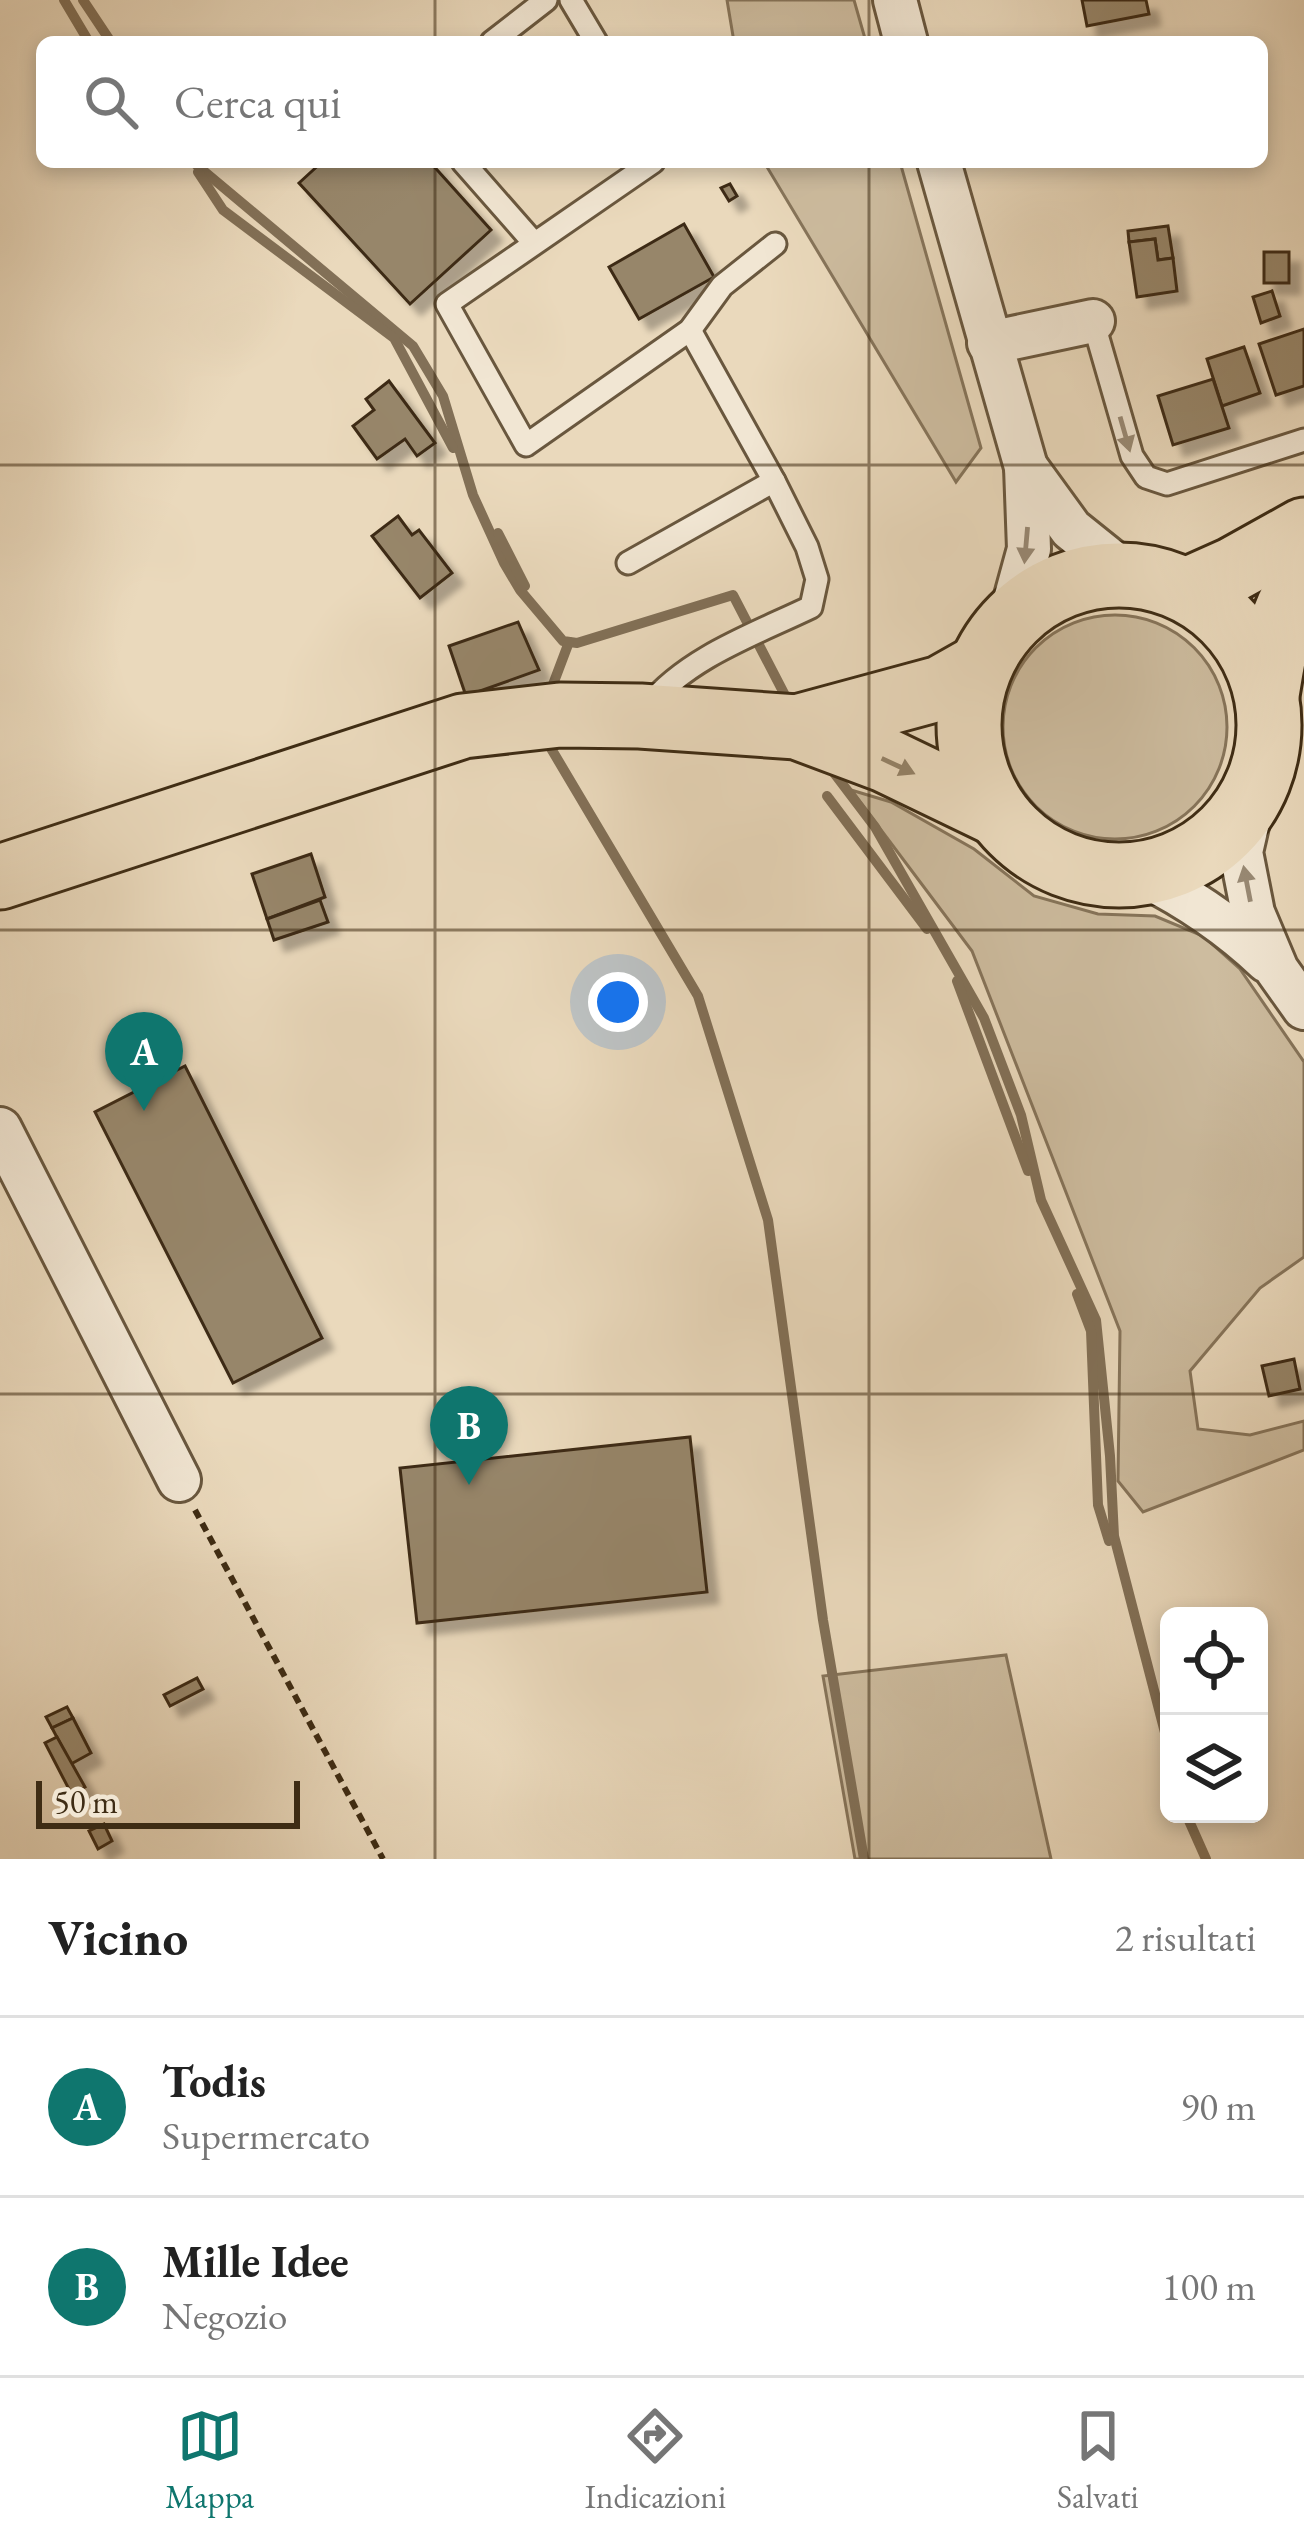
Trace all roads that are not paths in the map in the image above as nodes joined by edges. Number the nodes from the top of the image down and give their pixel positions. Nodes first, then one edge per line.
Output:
1 (546, 0) edge
2 (571, 0) edge
3 (895, 0) edge
4 (499, 36) edge
5 (592, 36) edge
6 (904, 36) edge
7 (468, 168) edge
8 (643, 168) edge
9 (941, 168) edge
10 (534, 243) junction
11 (775, 244) dead end
12 (1093, 321) joint
13 (689, 330) junction
14 (989, 343) junction
15 (1304, 440) edge
16 (1026, 467) junction
17 (774, 481) junction
18 (1304, 530) edge
19 (628, 563) dead end
20 (1126, 574) junction
21 (1304, 580) edge
22 (1187, 590) junction
23 (994, 644) junction
24 (1268, 694) junction
25 (640, 716) junction
26 (796, 727) junction
27 (1254, 795) junction
28 (997, 814) junction
29 (1143, 875) junction
30 (0, 877) edge
31 (1277, 970) junction
32 (1304, 1008) edge
33 (0, 1130) edge
34 (179, 1480) road end

1 - 4 lane
2 - 5 lane
3 - 6 street
7 - 10 lane
8 - 10 lane
9 - 14 street
10 - 13 lane
11 - 13 lane
12 - 14 street
12 -> 15 lane
13 - 17 lane
14 - 16 street
16 - 20 street
16 -> 23 street
17 - 19 lane
17 - 25 lane
18 - 22 main road
20 - 22 main road
20 - 23 main road
21 - 24 main road
22 - 24 main road
23 - 26 main road
23 - 28 main road
24 - 27 main road
25 - 26 main road
25 - 30 main road
26 -> 28 main road
27 - 29 main road
31 -> 27 street
28 - 29 main road
29 - 31 street
31 - 32 street
33 - 34 street

